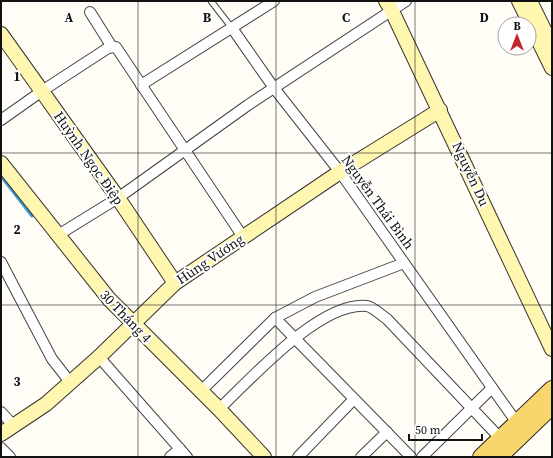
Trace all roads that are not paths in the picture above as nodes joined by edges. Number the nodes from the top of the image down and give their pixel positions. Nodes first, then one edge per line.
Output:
1 (211, 1) edge
2 (274, 1) edge
3 (406, 1) edge
4 (519, 1) edge
5 (530, 1) edge
6 (389, 5) edge
7 (90, 12) dead end
8 (232, 28) junction
9 (1, 34) edge
10 (552, 46) edge
11 (112, 47) junction
12 (552, 68) edge
13 (141, 85) junction
14 (274, 88) junction
15 (42, 91) junction
16 (440, 110) junction
17 (1, 120) edge
18 (185, 150) junction
19 (1, 163) edge
20 (340, 172) junction
21 (118, 198) junction
22 (58, 235) junction
23 (243, 237) junction
24 (1, 262) edge
25 (404, 262) junction
26 (175, 283) junction
27 (275, 318) junction
28 (134, 324) junction
29 (294, 338) junction
30 (552, 349) edge
31 (99, 357) junction
32 (70, 382) junction
33 (492, 388) junction
34 (552, 388) edge
35 (201, 391) junction
36 (354, 399) junction
37 (552, 406) edge
38 (471, 408) junction
39 (219, 409) junction
40 (1, 412) edge
41 (517, 423) junction
42 (14, 426) junction
43 (387, 432) junction
44 (1, 434) edge
45 (500, 439) junction
46 (1, 448) edge
47 (180, 449) junction
48 (10, 457) edge
49 (170, 457) edge
50 (187, 457) edge
51 (264, 457) edge
52 (298, 457) edge
53 (361, 457) edge
54 (411, 457) edge
55 (422, 457) edge
56 (481, 457) edge
57 (499, 457) edge

1 - 8 lane, Nguyễn Thái Bình
2 - 8 street
3 - 6 street
4 - 12 street
5 - 10 street
6 - 14 street
6 - 16 street, Nguyễn Du
7 - 11 street
8 - 13 street
8 - 14 street, Nguyễn Thái Bình
9 - 15 street, Huỳnh Ngọc Điệp
11 - 13 street
11 - 15 street
13 - 18 street
14 - 18 street
14 - 20 street, Nguyễn Thái Bình
15 - 17 street
15 - 21 street, Huỳnh Ngọc Điệp
16 - 20 street, Hùng Vương
16 - 30 street, Nguyễn Du
18 - 21 street
18 - 23 street
19 - 22 street, 30 Tháng 4
20 - 23 street, Hùng Vương
20 - 25 street, Nguyễn Thái Bình
21 - 22 street
21 - 26 street, Huỳnh Ngọc Điệp
22 - 28 street, 30 Tháng 4
23 - 26 street, Hùng Vương
24 - 32 street
25 - 27 street
25 - 33 street, Nguyễn Thái Bình
26 - 28 street, Hùng Vương
27 - 29 street
27 - 35 street
28 - 31 street, Hùng Vương
28 - 35 street, 30 Tháng 4
29 - 36 street
29 - 38 street
29 - 39 street
31 - 32 street, Hùng Vương
31 - 47 street
32 - 42 street, Hùng Vương
33 - 38 street
33 - 41 street, Nguyễn Thái Bình
34 - 41 main road
35 - 39 street, 30 Tháng 4
36 - 43 street
36 - 52 street
37 - 57 main road
38 - 45 street
38 - 55 street
39 - 51 street, 30 Tháng 4
40 - 42 street
41 - 45 main road
42 - 44 street, Hùng Vương
43 - 53 street
43 - 54 street
45 - 56 main road
46 - 48 street
47 - 49 street
47 - 50 street

